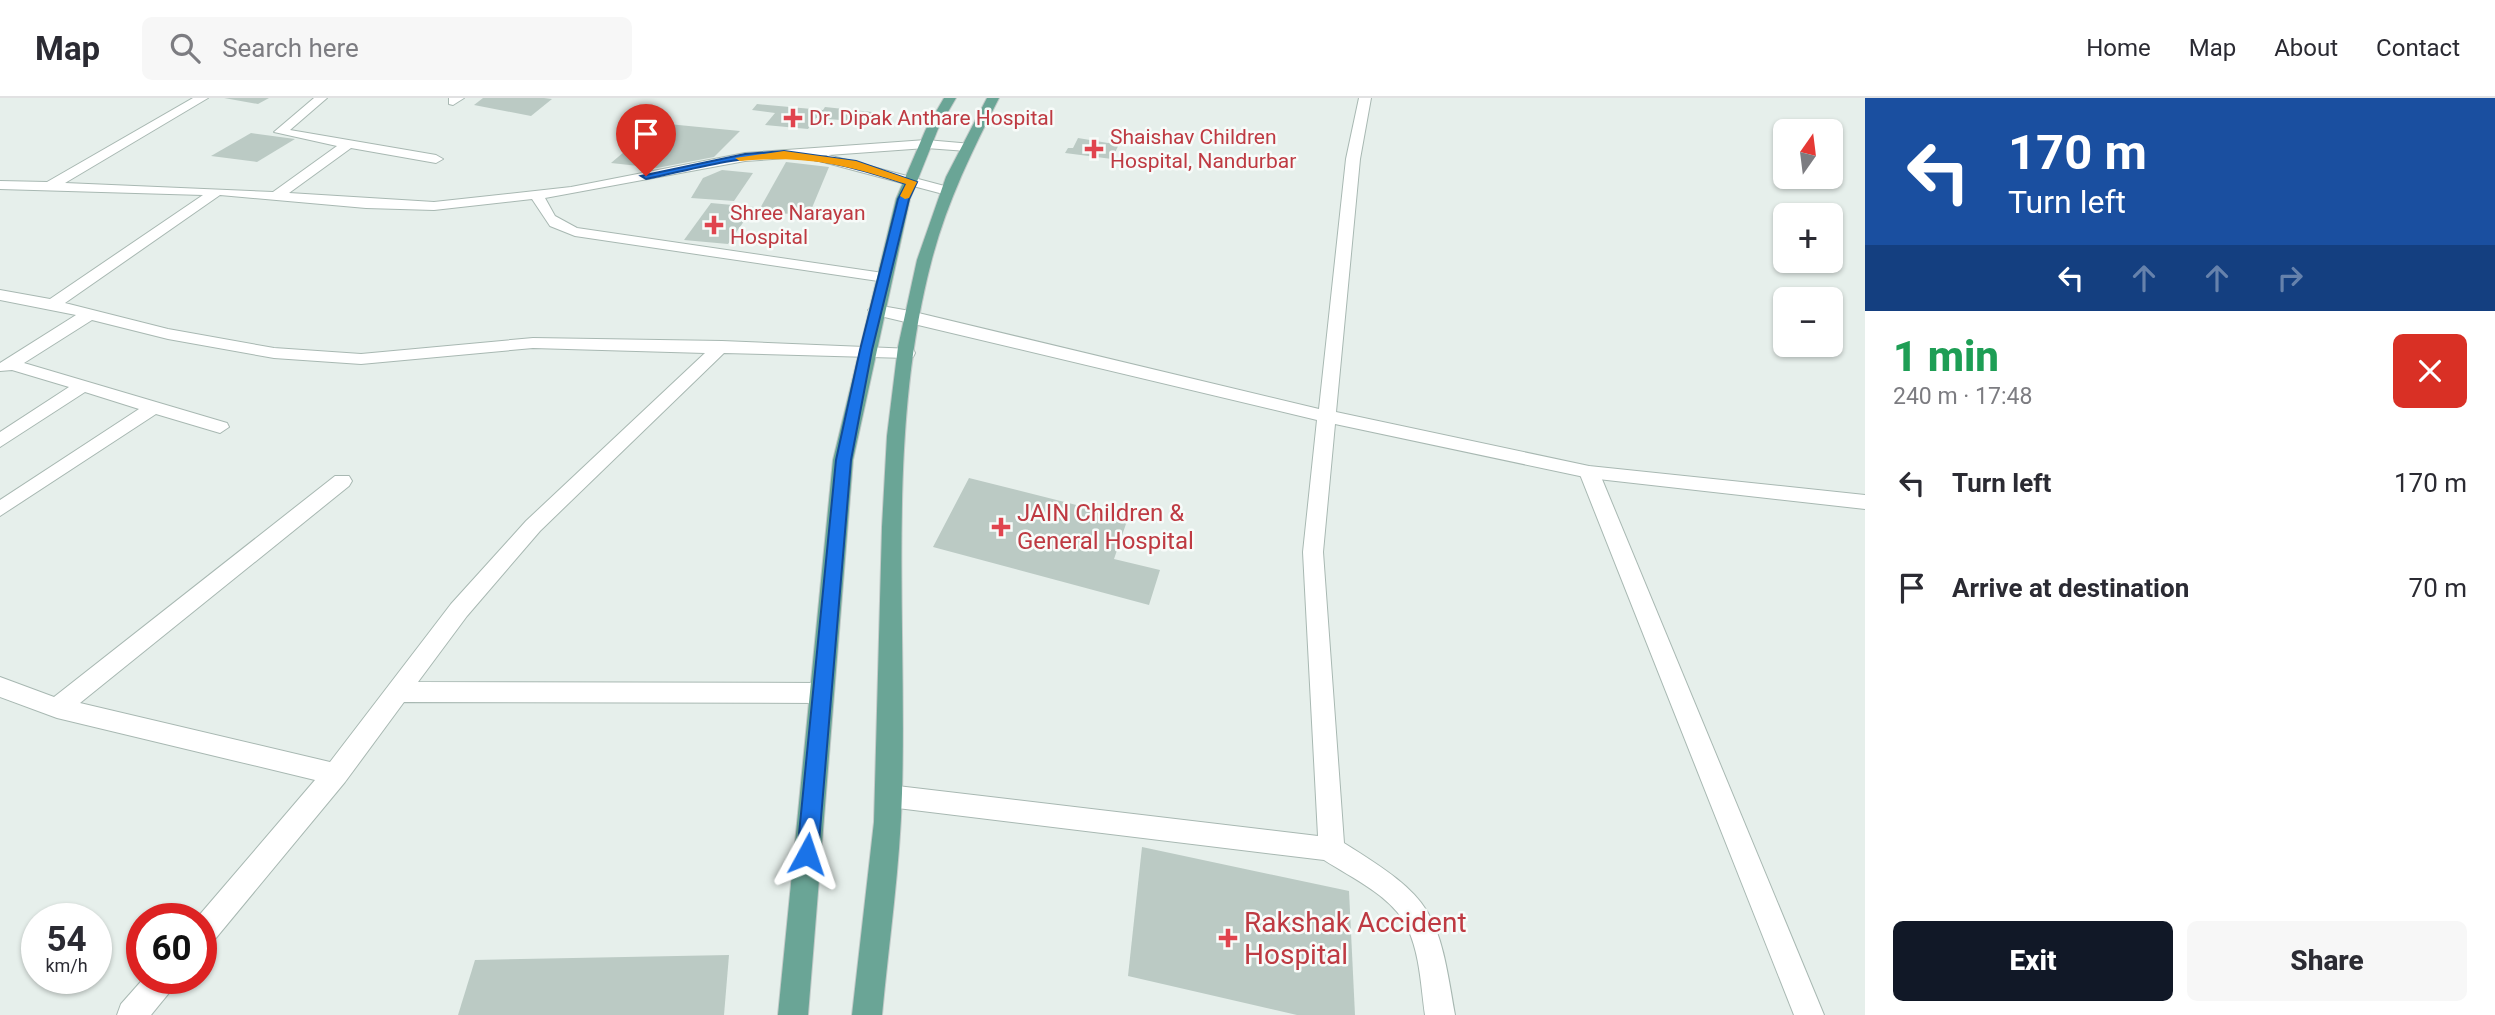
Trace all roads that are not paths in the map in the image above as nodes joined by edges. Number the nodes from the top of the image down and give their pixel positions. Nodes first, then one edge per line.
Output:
1 (202, 98) edge
2 (321, 98) edge
3 (950, 98) edge
4 (993, 98) edge
5 (1365, 98) edge
6 (348, 144) junction
7 (926, 144) junction
8 (967, 147) junction
9 (784, 154) junction
10 (436, 159) dead end
11 (912, 182) junction
12 (0, 185) edge
13 (48, 187) junction
14 (217, 191) junction
15 (947, 191) junction
16 (537, 195) junction
17 (275, 197) junction
18 (886, 277) junction
19 (0, 295) edge
20 (52, 305) junction
21 (876, 310) junction
22 (90, 314) junction
23 (910, 316) junction
24 (722, 346) junction
25 (866, 350) junction
26 (907, 354) junction
27 (5, 367) edge
28 (83, 386) junction
29 (153, 407) junction
30 (1326, 416) junction
31 (220, 427) dead end
32 (0, 441) edge
33 (1589, 472) junction
34 (342, 481) dead end
35 (1865, 502) edge
36 (0, 509) edge
37 (0, 687) edge
38 (398, 692) junction
39 (822, 694) junction
40 (57, 708) junction
41 (336, 774) junction
42 (889, 796) junction
43 (1327, 847) junction
44 (217, 915) edge
45 (150, 994) edge
46 (132, 1015) edge
47 (793, 1015) edge
48 (867, 1015) edge
49 (1440, 1015) edge
50 (1809, 1015) edge

1 - 13 street
2 - 6 street
3 - 7 main road
4 - 8 main road
5 - 30 street
6 - 10 street
6 - 17 street
7 - 8 street
7 - 9 street
7 - 11 main road
8 - 15 main road
9 - 11 street
9 - 16 street
11 - 15 street
11 - 18 main road
12 - 13 street
13 - 14 street
14 - 17 street
14 - 20 street
15 - 23 main road
16 - 17 street
16 - 18 street
18 - 21 main road
19 - 20 street
20 - 22 street
21 - 23 street
21 - 25 main road
22 - 24 street
22 - 27 street
23 - 26 main road
23 - 30 street
24 - 25 street
24 - 38 street
25 - 26 street
25 - 39 main road
26 - 42 main road
27 - 28 street
28 - 29 street
28 - 32 street
29 - 31 street
29 - 36 street
30 - 33 street
30 - 43 street
33 - 35 street
33 - 50 street
34 - 40 street
37 - 40 street
38 - 39 street
38 - 41 street
39 - 47 main road
40 - 41 street
41 - 44 street
42 - 43 street
42 - 48 main road
43 - 49 street
45 - 46 street

